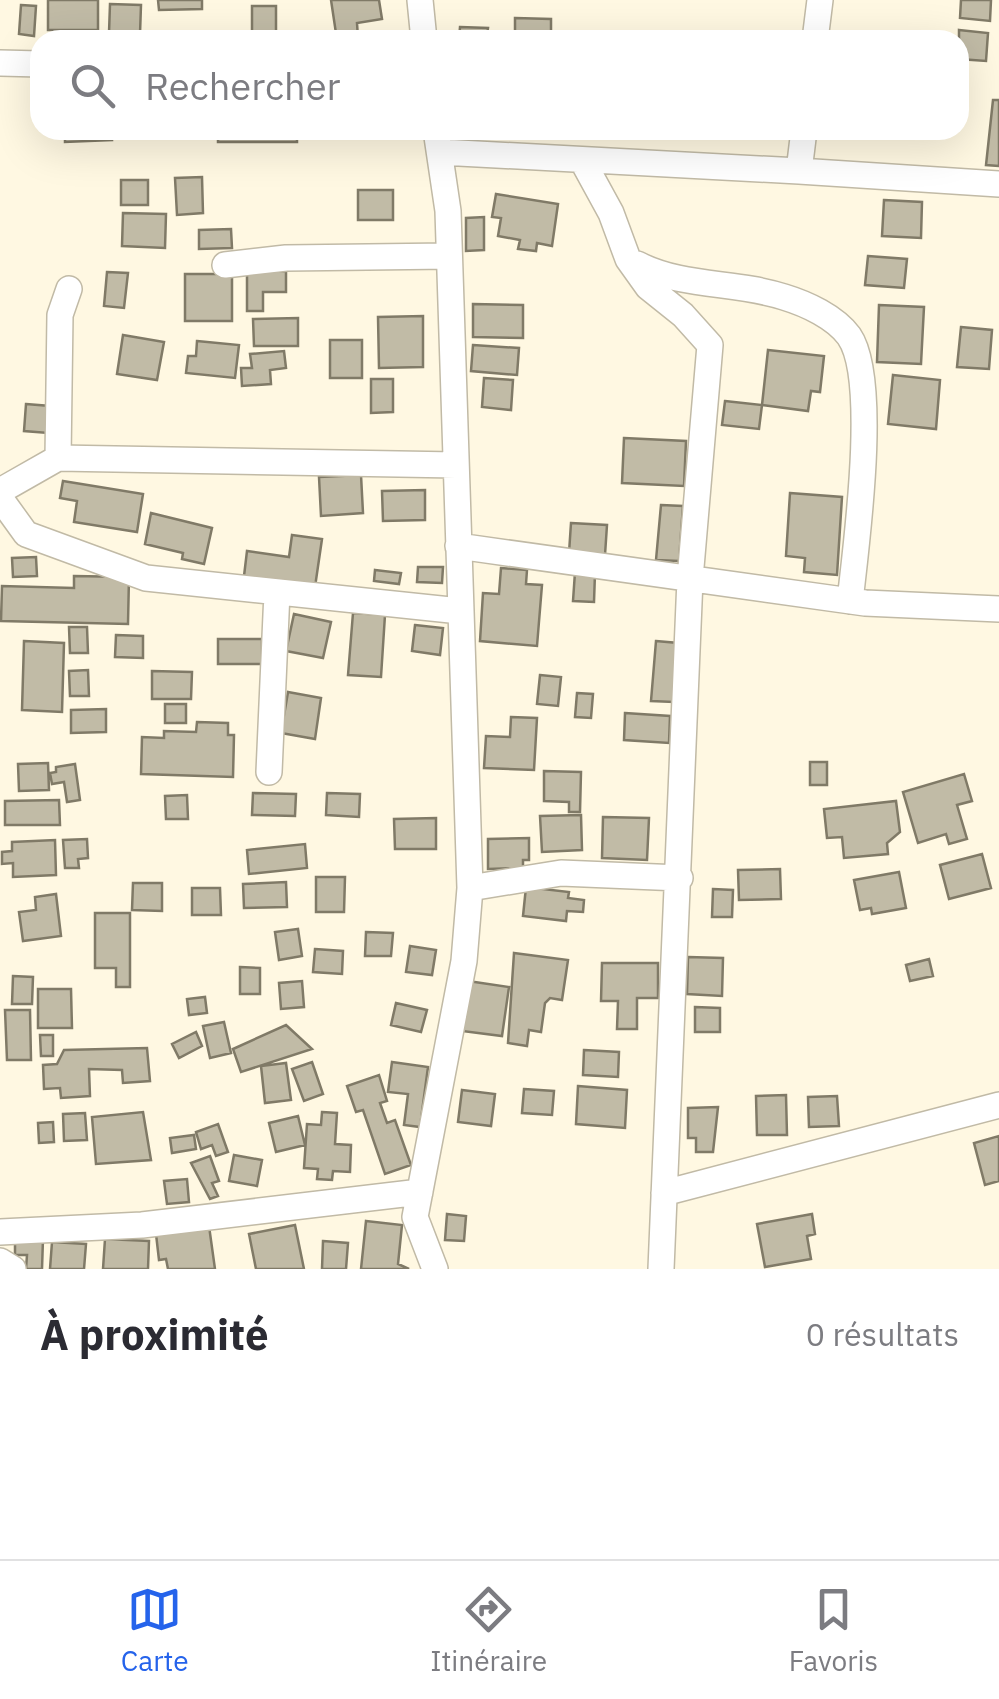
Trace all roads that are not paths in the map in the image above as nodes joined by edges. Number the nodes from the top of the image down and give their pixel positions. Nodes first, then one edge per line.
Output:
1 (420, 0) edge
2 (820, 0) edge
3 (423, 30) edge
4 (816, 30) edge
5 (0, 64) edge
6 (30, 64) edge
7 (803, 140) edge
8 (438, 141) edge
9 (582, 160) junction
10 (798, 171) junction
11 (999, 184) edge
12 (449, 256) junction
13 (628, 259) junction
14 (224, 265) dead end
15 (69, 288) dead end
16 (58, 458) junction
17 (456, 465) junction
18 (0, 490) edge
19 (0, 498) edge
20 (458, 546) junction
21 (690, 579) junction
22 (277, 592) junction
23 (850, 601) junction
24 (999, 609) edge
25 (460, 612) junction
26 (269, 772) dead end
27 (680, 878) junction
28 (470, 888) junction
29 (999, 1106) edge
30 (420, 1192) junction
31 (664, 1193) junction
32 (0, 1232) edge
33 (0, 1260) edge
34 (13, 1269) edge
35 (435, 1269) edge
36 (662, 1269) edge

1 - 3 street
2 - 4 street
5 - 6 street
7 - 10 street
8 - 9 street
8 - 12 street
9 - 10 street
9 - 13 street
10 - 11 street
12 - 14 street
12 - 17 street
13 - 21 street
13 - 23 street
15 - 16 street
16 - 17 street
16 - 18 street
17 - 20 street
19 - 22 street
20 - 21 street
20 - 25 street
21 - 23 street
21 - 27 street
22 - 25 street
22 - 26 street
23 - 24 street
25 - 28 street
27 - 28 street
27 - 31 street
28 - 30 street
29 - 31 street
30 - 32 street
30 - 35 street
31 - 36 street
33 - 34 street

